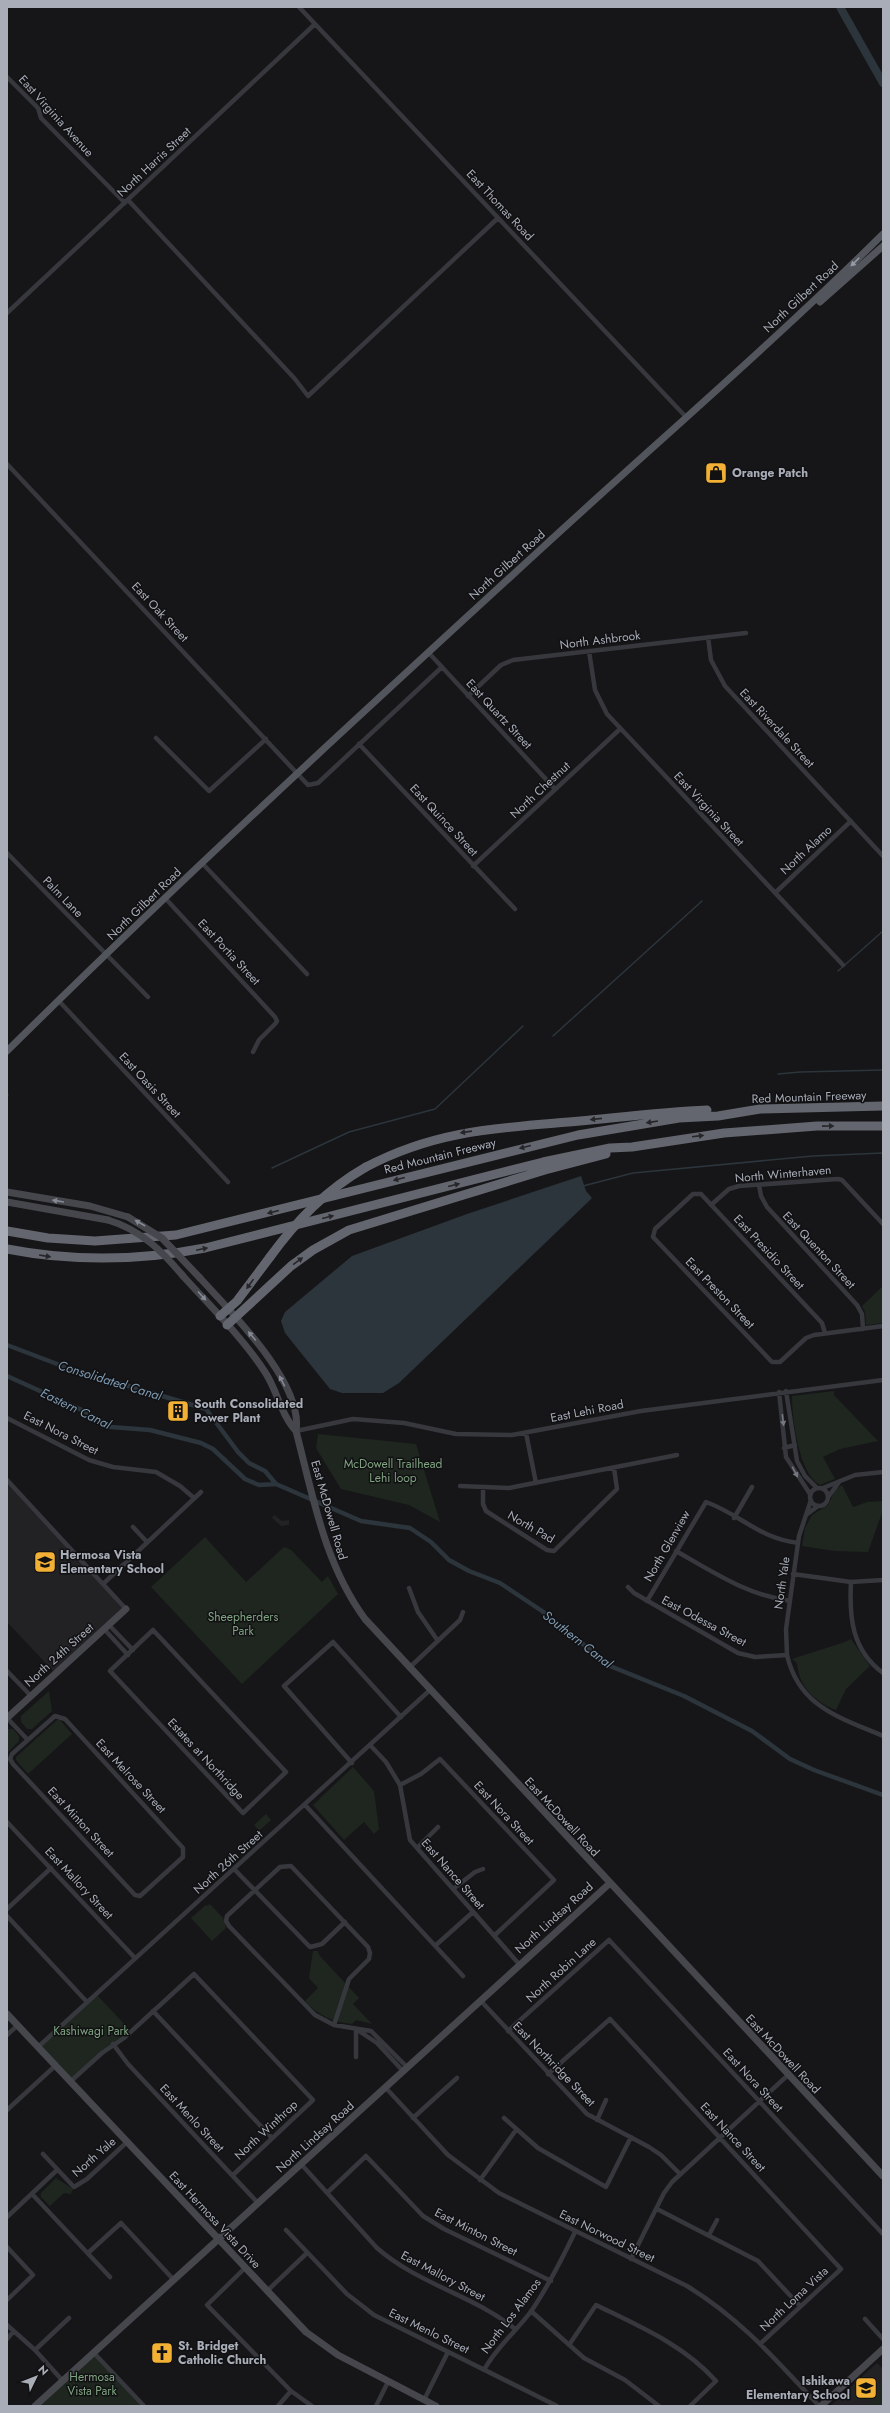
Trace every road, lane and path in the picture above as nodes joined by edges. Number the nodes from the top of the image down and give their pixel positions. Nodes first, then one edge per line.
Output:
1 (299, 7) edge
2 (315, 24) junction
3 (7, 77) edge
4 (126, 202) junction
5 (498, 218) junction
6 (883, 234) edge
7 (883, 246) edge
8 (7, 313) edge
9 (733, 374) junction
10 (686, 417) junction
11 (7, 464) edge
12 (746, 633) dead end
13 (708, 637) junction
14 (589, 651) junction
15 (428, 652) junction
16 (442, 667) junction
17 (468, 696) junction
18 (620, 729) junction
19 (156, 738) dead end
20 (266, 739) junction
21 (359, 744) junction
22 (298, 774) junction
23 (555, 789) junction
24 (851, 821) junction
25 (7, 853) edge
26 (883, 856) edge
27 (202, 863) junction
28 (473, 866) junction
29 (775, 893) junction
30 (165, 898) junction
31 (515, 909) dead end
32 (106, 955) junction
33 (842, 965) dead end
34 (307, 974) dead end
35 (148, 997) dead end
36 (58, 1000) junction
37 (7, 1051) edge
38 (253, 1052) dead end
39 (883, 1106) edge
40 (760, 1109) junction
41 (883, 1126) edge
42 (632, 1147) junction
43 (228, 1182) dead end
44 (759, 1184) junction
45 (7, 1192) edge
46 (7, 1202) edge
47 (711, 1205) junction
48 (883, 1224) edge
49 (7, 1232) edge
50 (653, 1237) joint
51 (7, 1249) edge
52 (228, 1309) junction
53 (220, 1316) junction
54 (236, 1318) junction
55 (227, 1325) junction
56 (883, 1326) edge
57 (863, 1329) junction
58 (825, 1333) junction
59 (883, 1380) edge
60 (786, 1391) junction
61 (779, 1392) junction
62 (7, 1418) edge
63 (296, 1431) junction
64 (526, 1433) junction
65 (795, 1445) junction
66 (784, 1448) junction
67 (677, 1455) dead end
68 (614, 1468) junction
69 (883, 1472) edge
70 (7, 1480) edge
71 (839, 1482) junction
72 (536, 1483) junction
73 (460, 1486) dead end
74 (752, 1487) dead end
75 (483, 1488) junction
76 (817, 1488) junction
77 (823, 1488) junction
78 (201, 1492) dead end
79 (810, 1494) junction
80 (829, 1496) junction
81 (194, 1498) junction
82 (811, 1500) junction
83 (818, 1506) junction
84 (806, 1515) junction
85 (734, 1518) junction
86 (133, 1528) dead end
87 (147, 1542) junction
88 (798, 1543) junction
89 (676, 1551) junction
90 (793, 1574) junction
91 (883, 1580) edge
92 (851, 1582) junction
93 (103, 1584) junction
94 (628, 1586) dead end
95 (409, 1588) dead end
96 (647, 1601) junction
97 (790, 1601) junction
98 (126, 1608) joint
99 (464, 1612) dead end
100 (107, 1627) junction
101 (123, 1639) junction
102 (438, 1641) junction
103 (118, 1644) junction
104 (132, 1650) junction
105 (128, 1655) junction
106 (786, 1655) junction
107 (409, 1668) junction
108 (7, 1671) edge
109 (883, 1672) edge
110 (430, 1690) junction
111 (31, 1696) junction
112 (401, 1717) junction
113 (7, 1718) edge
114 (883, 1736) edge
115 (28, 1739) junction
116 (370, 1745) junction
117 (352, 1763) junction
118 (400, 1784) junction
119 (305, 1806) junction
120 (7, 1822) edge
121 (438, 1827) dead end
122 (417, 1848) junction
123 (51, 1868) junction
124 (234, 1869) junction
125 (484, 1869) dead end
126 (609, 1884) junction
127 (453, 1889) junction
128 (255, 1890) junction
129 (140, 1896) joint
130 (7, 1909) edge
131 (473, 1912) junction
132 (7, 1916) edge
133 (345, 1922) junction
134 (495, 1935) junction
135 (609, 1940) joint
136 (436, 1945) junction
137 (135, 1958) junction
138 (519, 1964) junction
139 (463, 1976) dead end
140 (480, 2000) junction
141 (87, 2002) junction
142 (154, 2011) junction
143 (7, 2014) edge
144 (18, 2025) junction
145 (334, 2025) junction
146 (356, 2029) junction
147 (508, 2031) junction
148 (7, 2035) edge
149 (113, 2044) junction
150 (38, 2047) junction
151 (356, 2057) dead end
152 (55, 2066) junction
153 (405, 2069) junction
154 (548, 2074) junction
155 (788, 2075) junction
156 (456, 2078) dead end
157 (71, 2081) junction
158 (385, 2087) junction
159 (606, 2100) dead end
160 (759, 2102) junction
161 (7, 2110) edge
162 (412, 2118) junction
163 (504, 2118) dead end
164 (596, 2120) junction
165 (516, 2130) junction
166 (631, 2137) junction
167 (272, 2138) junction
168 (720, 2138) junction
169 (127, 2142) junction
170 (43, 2154) dead end
171 (301, 2164) junction
172 (58, 2170) junction
173 (680, 2174) junction
174 (233, 2175) junction
175 (883, 2176) edge
176 (480, 2180) junction
177 (328, 2192) junction
178 (32, 2194) junction
179 (258, 2203) junction
180 (657, 2209) junction
181 (7, 2217) edge
182 (717, 2220) dead end
183 (286, 2230) dead end
184 (575, 2232) junction
185 (883, 2234) edge
186 (709, 2235) junction
187 (218, 2239) junction
188 (7, 2247) edge
189 (88, 2253) junction
190 (307, 2254) junction
191 (631, 2259) junction
192 (245, 2268) junction
193 (841, 2269) joint
194 (110, 2277) dead end
195 (173, 2278) junction
196 (551, 2281) junction
197 (267, 2291) junction
198 (7, 2300) edge
199 (800, 2306) junction
200 (531, 2311) junction
201 (69, 2318) dead end
202 (865, 2320) dead end
203 (7, 2325) edge
204 (515, 2329) junction
205 (13, 2332) junction
206 (7, 2339) edge
207 (883, 2339) edge
208 (760, 2344) junction
209 (569, 2345) junction
210 (883, 2348) edge
211 (36, 2350) junction
212 (448, 2352) junction
213 (94, 2353) junction
214 (484, 2370) junction
215 (62, 2380) junction
216 (388, 2382) junction
217 (291, 2391) junction
218 (424, 2400) junction
219 (35, 2406) edge
220 (144, 2406) edge
221 (278, 2406) edge
222 (312, 2406) edge
223 (376, 2406) edge
224 (436, 2406) edge
225 (557, 2406) edge
226 (659, 2406) edge
227 (690, 2406) edge
228 (820, 2406) edge

1 - 2 street, East Thomas Road
2 - 4 street, North Harris Street
2 - 5 street, East Thomas Road
3 - 4 street, East Virginia Avenue
4 - 5 street, East Virginia Avenue
4 - 8 street, North Harris Street
5 - 10 street, East Thomas Road
6 -> 9 main road, North Gilbert Road
7 - 9 main road, North Gilbert Road
9 - 10 main road, North Gilbert Road
10 - 15 main road, North Gilbert Road
11 - 20 street, East Oak Street
12 - 13 street, North Ashbrook
13 - 14 street, North Ashbrook
13 - 24 street, East Riverdale Street
14 - 17 street, North Ashbrook
14 - 18 street, East Virginia Street
15 - 16 street, East Quartz Street
15 - 22 main road, North Gilbert Road
16 - 17 street, East Quartz Street
16 - 21 street
17 - 23 street, East Quartz Street
18 - 23 street, North Chestnut
18 - 29 street, East Virginia Street
19 - 20 street
20 - 22 street, East Oak Street
21 - 22 street
21 - 28 street, East Quince Street
22 - 27 main road, North Gilbert Road
23 - 28 street, North Chestnut
24 - 26 street, East Riverdale Street
24 - 29 street, North Alamo
25 - 32 street, Palm Lane
27 - 30 main road, North Gilbert Road
27 - 34 street
28 - 31 street, East Quince Street
29 - 33 street, East Virginia Street
30 - 32 main road, North Gilbert Road
30 - 38 street, East Portia Street
32 - 35 street, Palm Lane
32 - 36 main road, North Gilbert Road
36 - 37 main road, North Gilbert Road
36 - 43 street, East Oasis Street
39 - 40 highway, Red Mountain Freeway
40 -> 49 highway, Red Mountain Freeway
40 -> 52 highway, bridge
42 -> 41 highway
51 -> 42 highway
54 -> 42 highway
44 - 47 street, North Winterhaven
44 - 48 street, North Winterhaven
44 - 57 street, East Quenton Street
52 -> 45 main road, East McDowell Road, bridge
46 -> 53 main road, East McDowell Road, bridge
47 - 50 street, East Presidio Street
47 - 58 street, East Presidio Street
50 - 58 street, East Preston Street
52 - 53 highway
52 - 54 main road, East McDowell Road
53 - 55 main road, East McDowell Road
54 - 55 highway
63 -> 54 main road, East McDowell Road
55 - 63 main road, East McDowell Road
56 - 57 street
57 - 58 street
59 - 60 street, East Lehi Road
60 - 61 street, East Lehi Road
60 - 65 street
61 - 64 street, East Lehi Road
61 -> 66 street
62 - 81 street, East Nora Street
63 - 64 street, East Lehi Road
63 - 107 main road, East McDowell Road
64 - 72 street
65 - 66 street
65 - 76 street
66 -> 79 street
67 - 68 street
68 - 72 street
68 - 75 street, North Pad
69 - 71 street
70 - 93 street
71 - 77 street
71 - 80 street
72 - 75 street
73 - 75 street
74 - 85 street
76 - 77 street
76 - 79 street
77 - 80 street
78 - 81 street
79 - 82 street
80 - 83 street
81 - 87 street
82 - 83 street
82 - 84 street, North Yale
83 - 84 street
84 - 88 street, North Yale
85 - 88 street
85 - 89 street, North Glenview
86 - 87 street
87 - 93 street
88 - 90 street, North Yale
89 - 96 street, North Glenview
89 - 97 street
90 - 92 street
90 - 97 street, North Yale
91 - 92 street
92 - 109 street
93 - 98 street
94 - 96 street, East Odessa Street
95 - 102 street
96 - 106 street, East Odessa Street
97 - 106 street, North Yale
98 - 100 main road, North 24th Street
99 - 102 street
100 - 101 street
100 - 103 street
100 - 111 main road, North 24th Street
101 - 103 street
101 - 104 street
102 - 107 street
103 - 105 street
104 - 105 street, Estates at Northridge
104 - 105 street, Estates at Northridge
106 - 114 street
107 - 110 main road, East McDowell Road
108 - 111 street
110 - 112 street, North 26th Street
110 - 126 main road, East McDowell Road
111 - 113 main road, North 24th Street
112 - 116 street, North 26th Street
112 - 117 street
113 - 115 street
115 - 129 street, East Minton Street
115 - 129 street, East Melrose Street
116 - 117 street, North 26th Street
116 - 118 street, East Nance Street
117 - 119 street, North 26th Street
118 - 122 street, East Nance Street
118 - 134 street, East Nora Street
119 - 124 street, North 26th Street
119 - 136 street
120 - 123 street, East Mallory Street
121 - 122 street
122 - 127 street, East Nance Street
123 - 130 street
123 - 137 street, East Mallory Street
124 - 128 street
124 - 137 street, North 26th Street
125 - 127 street
126 - 138 main road, North Lindsay Road
126 - 155 main road, East McDowell Road
127 - 131 street, East Nance Street
128 - 133 street
128 - 133 street
128 - 145 street
131 - 134 street, East Nance Street
131 - 136 street
132 - 141 street
133 - 145 street
134 - 138 street, East Nance Street
135 - 147 street, North Robin Lane
135 - 160 street, East Nora Street
136 - 139 street
137 - 141 street, North 26th Street
138 - 140 main road, North Lindsay Road
140 - 147 street, East Northridge Street
140 - 153 main road, North Lindsay Road
141 - 150 street, North 26th Street
142 - 149 street
142 - 167 street
142 - 167 street, North Winthrop
143 - 144 main road, East Hermosa Vista Drive
144 - 148 street
144 - 150 main road, East Hermosa Vista Drive
145 - 146 street
146 - 151 street
146 - 153 street
147 - 154 street, East Northridge Street
149 - 157 street
149 - 174 street, East Menlo Street
150 - 152 main road, East Hermosa Vista Drive
152 - 157 main road, East Hermosa Vista Drive
152 - 161 street
153 - 158 main road, North Lindsay Road
154 - 164 street, East Northridge Street
154 - 168 street, East Nance Street
155 - 160 street
155 - 175 main road, East McDowell Road
156 - 162 street
157 - 169 main road, East Hermosa Vista Drive
158 - 162 street, East Norwood Street
158 - 171 main road, North Lindsay Road
159 - 164 street
160 - 168 street
160 - 185 street, East Nora Street
162 - 176 street, East Norwood Street
163 - 165 street
164 - 166 street, East Northridge Street
165 - 166 street
165 - 176 street
166 - 173 street, East Northridge Street
167 - 174 street, North Winthrop
168 - 173 street
168 - 193 street, East Nance Street
169 - 172 street, North Yale
169 - 187 main road, East Hermosa Vista Drive
170 - 172 street
171 - 177 street, East Mallory Street
171 - 179 main road, North Lindsay Road
172 - 178 street, North Yale
173 - 180 street
174 - 179 street, East Menlo Street
176 - 184 street, East Norwood Street
177 - 196 street, East Minton Street
177 - 204 street, East Mallory Street
178 - 181 street, North Yale
178 - 189 street
179 - 187 main road, North Lindsay Road
180 - 186 street
180 - 191 street
182 - 186 street
183 - 190 street, East Menlo Street
184 - 191 street, East Norwood Street
184 - 196 street, North Los Alamos
186 - 199 street
187 - 192 main road, East Hermosa Vista Drive
187 - 195 main road, North Lindsay Road
188 - 198 street
189 - 194 street
189 - 195 street
190 - 197 street
190 - 212 street, East Menlo Street
191 - 208 street, East Norwood Street
192 - 197 main road, East Hermosa Vista Drive
192 - 217 street
193 - 199 street, North Loma Vista
195 - 213 main road, North Lindsay Road
196 - 200 street, North Los Alamos
197 - 216 main road, East Hermosa Vista Drive
199 - 208 street, North Loma Vista
200 - 204 street, North Los Alamos
200 - 209 street
201 - 211 street
202 - 207 street
203 - 205 street
204 - 214 street, North Los Alamos
205 - 206 street
205 - 211 street
208 - 228 street, East Norwood Street
209 - 226 street
209 - 227 street
210 - 228 main road
211 - 215 street
212 - 214 street, East Menlo Street
212 - 218 street
213 - 215 main road, North Lindsay Road
213 - 220 street
214 - 225 street, East Menlo Street
215 - 219 main road, North Lindsay Road
216 - 218 main road, East Hermosa Vista Drive
216 - 223 street
217 - 221 street
217 - 222 street
218 - 224 main road, East Hermosa Vista Drive

